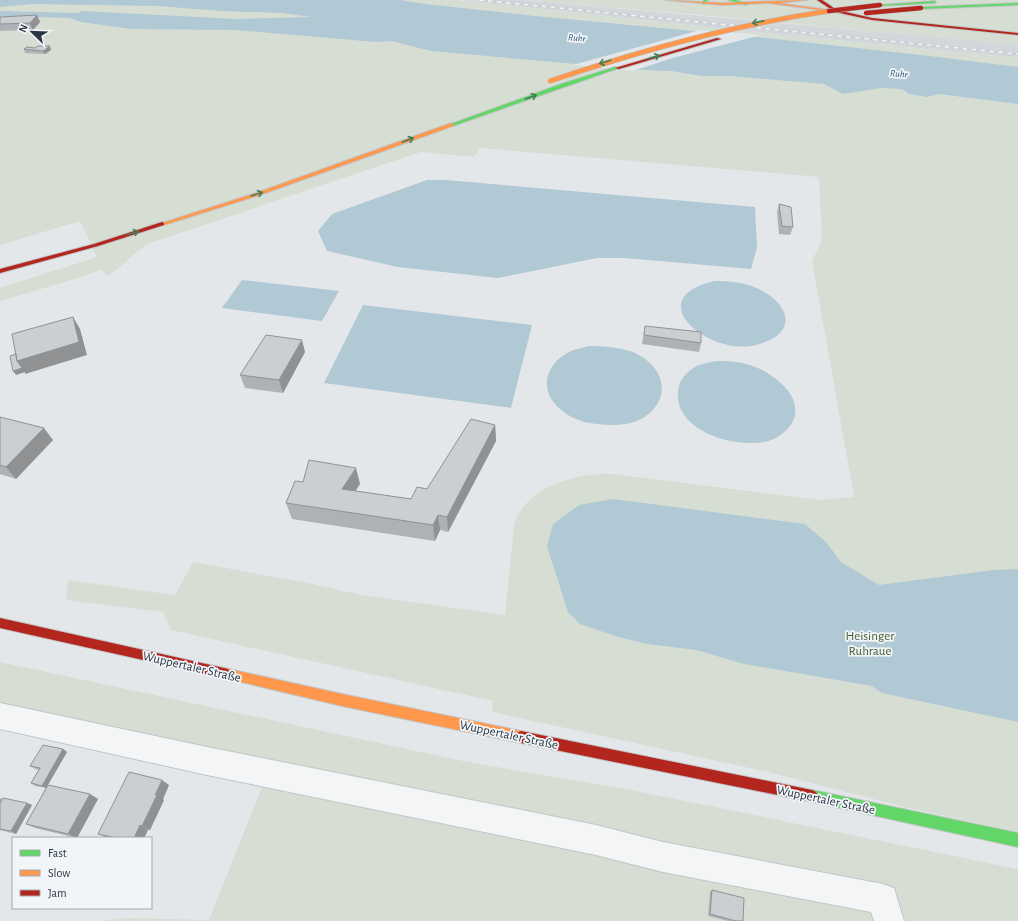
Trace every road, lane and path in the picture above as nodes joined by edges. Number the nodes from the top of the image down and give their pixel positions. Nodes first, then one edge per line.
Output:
1 (667, 0) edge
2 (730, 0) edge
3 (806, 0) edge
4 (819, 0) edge
5 (828, 0) edge
6 (966, 0) edge
7 (702, 1) edge
8 (770, 3) junction
9 (881, 3) edge
10 (746, 4) junction
11 (849, 4) edge
12 (1018, 5) edge
13 (836, 12) junction
14 (1018, 30) edge
15 (1018, 34) edge
16 (469, 109) dead end
17 (96, 245) junction
18 (0, 271) edge
19 (0, 280) edge
20 (0, 623) edge
21 (0, 716) edge
22 (1018, 840) edge
23 (886, 910) edge

1 - 7 main road
2 - 10 main road
3 - 8 main road
4 - 13 main road
5 - 11 main road
6 - 9 main road
7 - 10 main road
8 - 10 main road
8 - 13 main road
9 -> 16 main road, bridge
11 - 14 main road
17 -> 12 main road, bridge
13 - 15 main road
17 - 18 main road
17 - 19 main road
20 - 22 main road, Wuppertaler Straße
21 - 23 street

